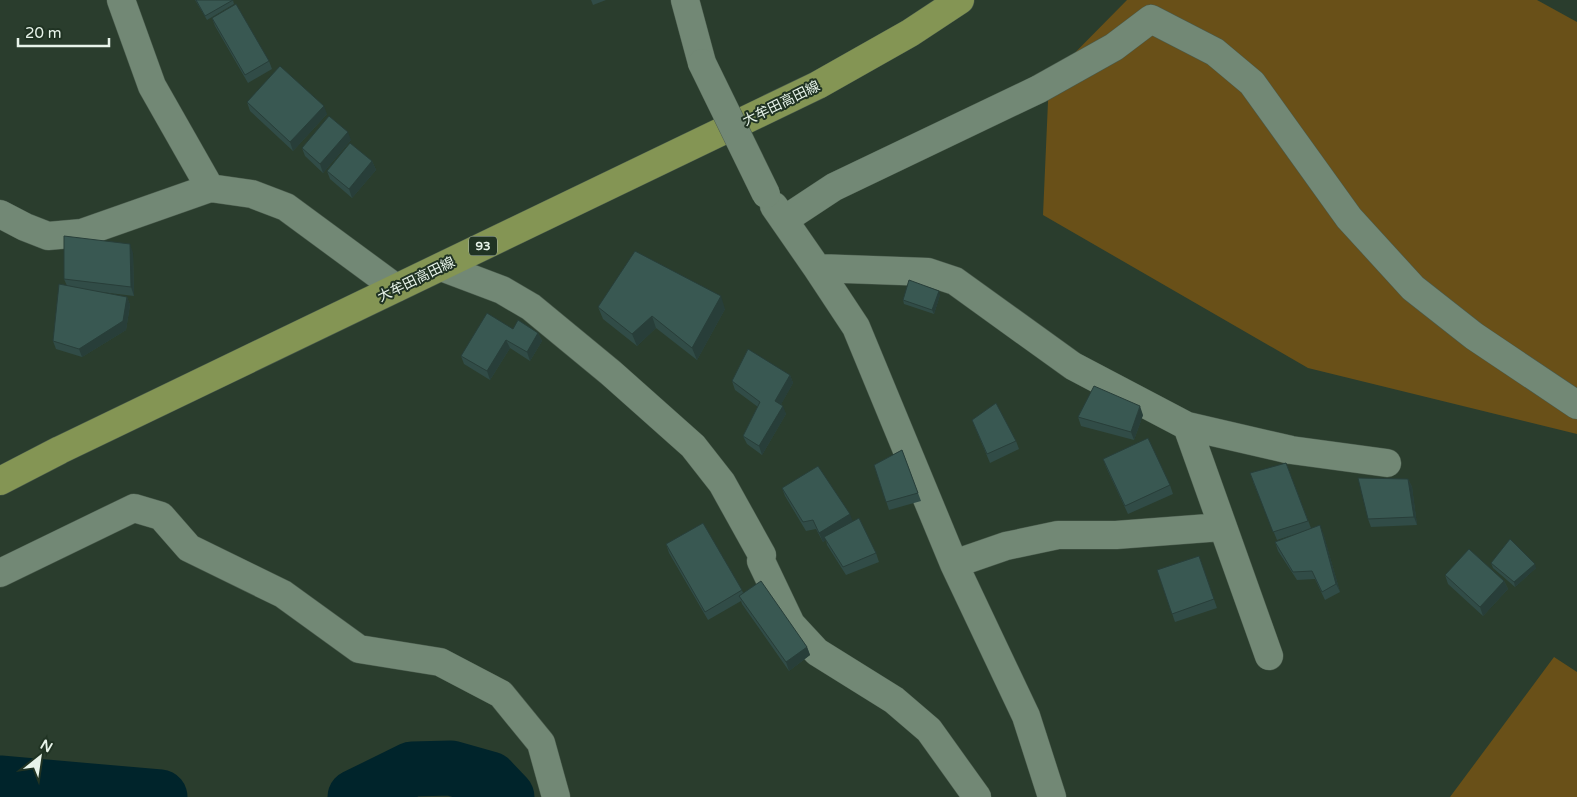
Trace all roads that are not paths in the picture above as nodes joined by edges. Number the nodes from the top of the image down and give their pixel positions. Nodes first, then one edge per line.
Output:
1 (121, 0) edge
2 (685, 0) edge
3 (960, 0) edge
4 (210, 188) junction
5 (0, 214) edge
6 (784, 220) junction
7 (441, 266) junction
8 (817, 268) junction
9 (396, 288) junction
10 (1577, 405) edge
11 (1187, 426) junction
12 (1387, 463) dead end
13 (0, 481) edge
14 (1222, 526) junction
15 (954, 564) junction
16 (0, 573) edge
17 (1268, 656) dead end
18 (556, 797) edge
19 (977, 797) edge
20 (1052, 797) edge

1 - 4 street
2 - 6 street, bridge
3 - 7 main road, 大牟田高田線 / 93
4 - 5 street
4 - 9 street
6 - 8 street
6 - 10 street
7 - 9 main road, 大牟田高田線 / 93
7 - 19 street
8 - 11 street
8 - 15 street
9 - 13 main road, 大牟田高田線 / 93
11 - 12 street
11 - 14 street
14 - 15 street
14 - 17 street
15 - 20 street
16 - 18 street

